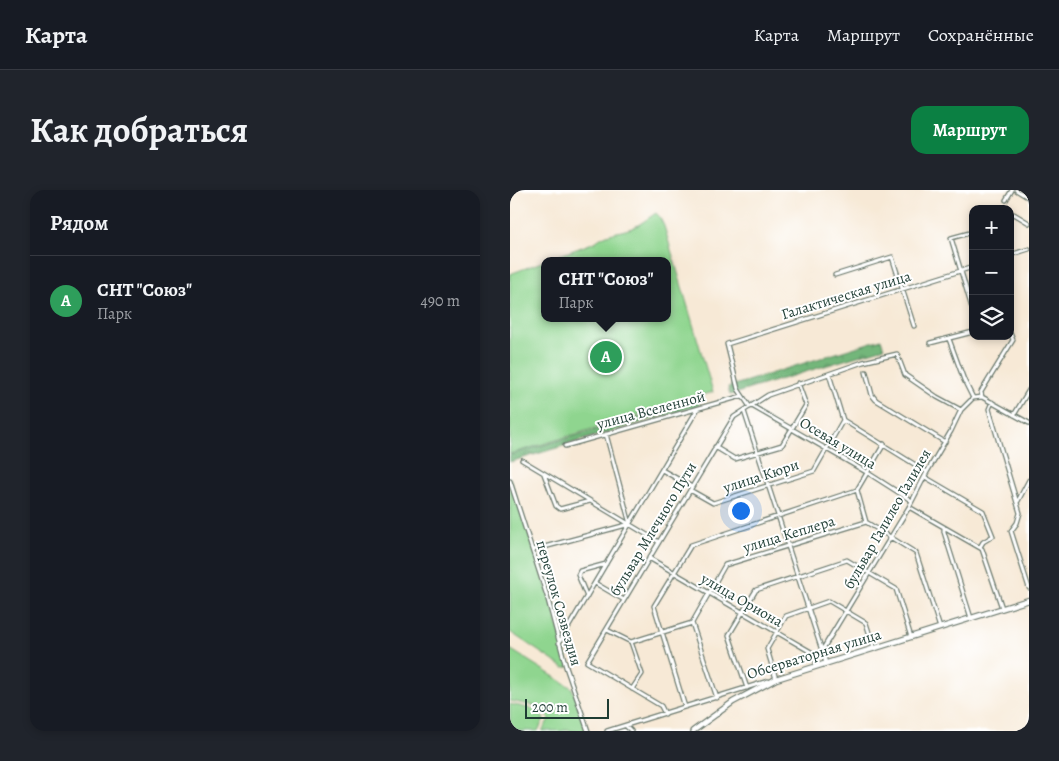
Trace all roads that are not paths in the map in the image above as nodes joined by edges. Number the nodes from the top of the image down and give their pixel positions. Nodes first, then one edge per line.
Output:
1 (1012, 190) edge
2 (1016, 190) edge
3 (1029, 198) edge
4 (1006, 200) dead end
5 (1014, 214) edge
6 (1029, 223) edge
7 (969, 233) edge
8 (1029, 249) edge
9 (1014, 254) edge
10 (969, 268) edge
11 (961, 270) junction
12 (835, 275) dead end
13 (902, 289) junction
14 (969, 298) edge
15 (914, 326) dead end
16 (969, 333) edge
17 (949, 339) junction
18 (1012, 340) edge
19 (930, 343) dead end
20 (866, 372) dead end
21 (830, 374) junction
22 (798, 383) junction
23 (1029, 390) edge
24 (742, 396) junction
25 (982, 397) junction
26 (974, 398) junction
27 (992, 402) junction
28 (751, 406) junction
29 (697, 410) junction
30 (961, 410) junction
31 (744, 412) junction
32 (1014, 415) junction
33 (843, 420) junction
34 (1029, 423) edge
35 (792, 428) junction
36 (606, 434) junction
37 (945, 442) junction
38 (884, 444) junction
39 (565, 446) dead end
40 (715, 447) junction
41 (826, 449) junction
42 (756, 452) junction
43 (522, 460) dead end
44 (662, 470) junction
45 (927, 472) junction
46 (544, 473) junction
47 (868, 473) junction
48 (925, 477) junction
49 (1029, 480) edge
50 (510, 481) edge
51 (767, 486) junction
52 (691, 488) junction
53 (857, 490) junction
54 (590, 501) junction
55 (912, 501) junction
56 (1018, 501) junction
57 (910, 507) junction
58 (777, 516) junction
59 (866, 522) junction
60 (630, 524) junction
61 (944, 527) junction
62 (892, 537) junction
63 (659, 542) junction
64 (787, 546) junction
65 (980, 546) junction
66 (533, 550) junction
67 (649, 558) junction
68 (607, 564) junction
69 (674, 573) junction
70 (868, 573) junction
71 (797, 577) junction
72 (595, 583) junction
73 (1029, 588) edge
74 (709, 594) junction
75 (587, 597) junction
76 (624, 600) junction
77 (1029, 600) edge
78 (807, 608) junction
79 (1002, 608) junction
80 (846, 611) junction
81 (742, 613) junction
82 (971, 618) junction
83 (692, 623) junction
84 (940, 628) junction
85 (607, 630) junction
86 (663, 632) junction
87 (776, 633) junction
88 (911, 637) junction
89 (631, 642) junction
90 (559, 643) junction
91 (874, 649) junction
92 (821, 652) junction
93 (587, 662) joint
94 (826, 663) junction
95 (818, 666) junction
96 (776, 679) junction
97 (747, 688) junction
98 (632, 689) junction
99 (717, 698) junction
100 (685, 707) junction
101 (665, 714) junction
102 (625, 725) junction
103 (588, 731) edge
104 (607, 731) edge
105 (631, 731) edge
106 (693, 731) edge

1 - 4 street
2 - 3 street
5 - 6 street
7 - 11 street
8 - 9 street
10 - 11 street, Галактическая улица
11 - 13 street, Галактическая улица
11 - 14 street
12 - 13 street
13 - 15 street
13 - 24 street, Галактическая улица
16 - 17 street
17 - 19 street
17 - 26 street
18 - 25 street
20 - 37 street
21 - 22 street
21 - 30 street
21 - 33 street
22 - 28 street
22 - 35 street
23 - 32 street
24 - 28 street
24 - 29 street, улица Вселенной
25 - 26 street
25 - 27 street
26 - 30 street, бульвар Галилео Галилея
27 - 32 street
27 - 56 street
28 - 31 street
28 - 35 street, Осевая улица
29 - 36 street, улица Вселенной
29 - 44 street
30 - 37 street, бульвар Галилео Галилея
31 - 40 street, бульвар Млечного Пути
31 - 42 street
32 - 34 street
33 - 38 street
33 - 41 street, улица Кюри
35 - 41 street, Осевая улица
35 - 42 street
36 - 39 street, улица Вселенной
36 - 60 street
37 - 45 street, бульвар Галилео Галилея
38 - 45 street
38 - 47 street
40 - 42 street
40 - 52 street, бульвар Млечного Пути
41 - 47 street, Осевая улица
41 - 51 street, улица Кюри
42 - 51 street
43 - 46 street
44 - 52 street, улица Кюри
44 - 60 street
45 - 48 street, бульвар Галилео Галилея
46 - 54 street
46 - 54 street
47 - 53 street
47 - 55 street, Осевая улица
48 - 55 street, бульвар Галилео Галилея
48 - 65 street
49 - 56 street
50 - 66 street, переулок Созвездия
51 - 52 street, улица Кюри
51 - 58 street
52 - 63 street, бульвар Млечного Пути
53 - 58 street
53 - 59 street
54 - 60 street
55 - 57 street, бульвар Галилео Галилея
56 - 73 street
57 - 61 street
57 - 62 street, бульвар Галилео Галилея
58 - 64 street
58 - 69 street
59 - 62 street
59 - 64 street, улица Кеплера
60 - 63 street
60 - 66 street
60 - 68 street
61 - 65 street
61 - 82 street
62 - 70 street, бульвар Галилео Галилея
62 - 84 street
63 - 67 street, бульвар Млечного Пути
64 - 71 street
64 - 74 street, улица Кеплера
65 - 79 street
66 - 90 street, переулок Созвездия
67 - 69 street, улица Ориона
67 - 76 street, бульвар Млечного Пути
68 - 72 street
68 - 75 street
69 - 74 street, улица Ориона
69 - 86 street
70 - 71 street
70 - 80 street, бульвар Галилео Галилея
70 - 88 street
71 - 78 street
71 - 81 street
72 - 75 street
72 - 76 street
74 - 81 street, улица Ориона
74 - 83 street, улица Кеплера
75 - 90 street
76 - 85 street, бульвар Млечного Пути
77 - 79 main road, Обсерваторная улица
78 - 80 street
78 - 87 street
78 - 92 street
79 - 82 main road, Обсерваторная улица
80 - 91 street
80 - 92 street, бульвар Галилео Галилея
81 - 87 street, улица Ориона
81 - 97 street
82 - 84 main road, Обсерваторная улица
83 - 86 street
83 - 99 street
84 - 88 main road, Обсерваторная улица
85 - 89 street
85 - 93 street, бульвар Млечного Пути
86 - 89 street
86 - 100 street
87 - 95 street, улица Ориона
87 - 96 street
88 - 91 main road, Обсерваторная улица
89 - 98 street
90 - 103 street, переулок Созвездия
91 - 94 main road, Обсерваторная улица
92 - 94 street
93 - 98 street, переулок Созвездия
94 - 95 main road, Обсерваторная улица
95 - 96 main road, Обсерваторная улица
96 - 97 street, Обсерваторная улица
96 - 106 main road
97 - 99 street, Обсерваторная улица
98 - 101 street, переулок Созвездия
99 - 100 street, Обсерваторная улица
100 - 101 street, Обсерваторная улица
101 - 102 street, Обсерваторная улица
102 - 104 street, Обсерваторная улица
102 - 105 street

